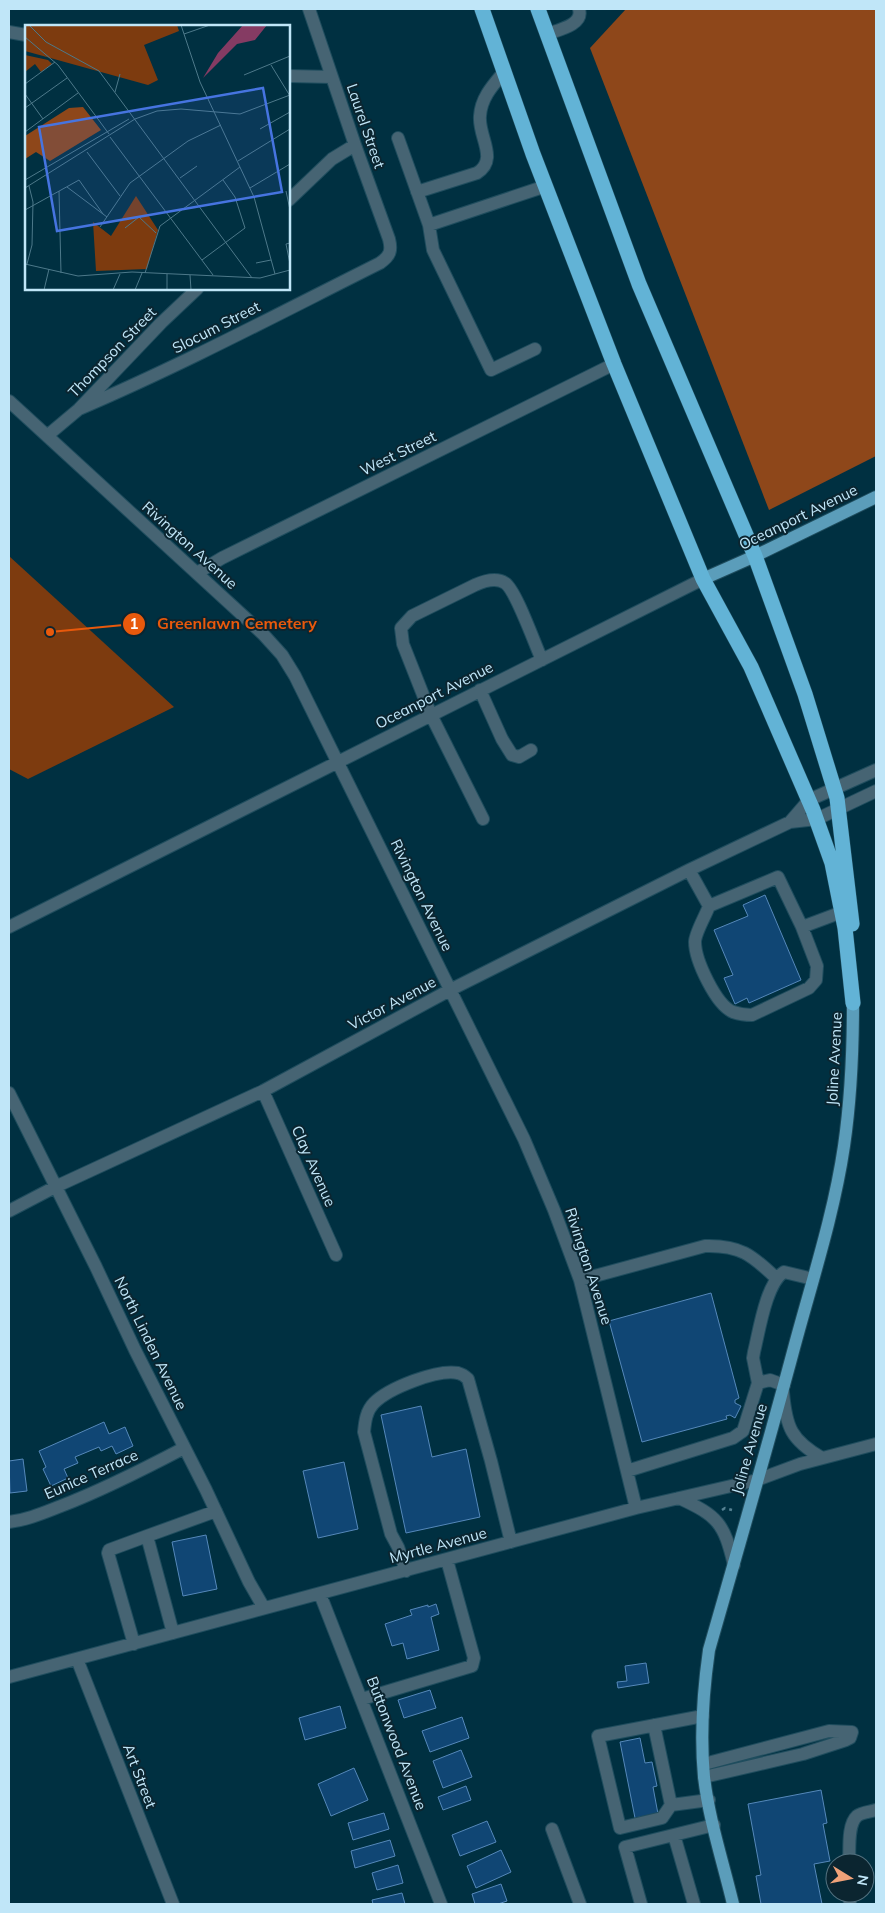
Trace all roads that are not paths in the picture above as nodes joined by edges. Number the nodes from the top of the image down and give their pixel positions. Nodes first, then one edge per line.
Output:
1 (309, 9) edge
2 (482, 9) edge
3 (538, 9) edge
4 (579, 9) edge
5 (9, 32) edge
6 (547, 34) junction
7 (25, 35) edge
8 (504, 72) junction
9 (290, 76) edge
10 (332, 77) junction
11 (398, 138) dead end
12 (354, 145) junction
13 (546, 186) junction
14 (418, 192) junction
15 (290, 199) edge
16 (429, 225) junction
17 (390, 254) joint
18 (196, 290) edge
19 (535, 349) dead end
20 (614, 364) junction
21 (9, 400) edge
22 (79, 409) junction
23 (48, 435) junction
24 (876, 496) edge
25 (755, 556) junction
26 (196, 573) junction
27 (703, 579) junction
28 (542, 660) junction
29 (480, 690) junction
30 (431, 715) junction
31 (531, 750) dead end
32 (338, 762) junction
33 (876, 770) edge
34 (834, 789) junction
35 (876, 791) edge
36 (809, 800) junction
37 (838, 809) junction
38 (483, 819) dead end
39 (816, 819) junction
40 (790, 822) junction
41 (689, 870) junction
42 (709, 906) junction
43 (842, 912) junction
44 (9, 926) edge
45 (802, 927) junction
46 (450, 990) junction
47 (852, 1003) junction
48 (262, 1091) junction
49 (9, 1093) edge
50 (55, 1187) junction
51 (9, 1210) edge
52 (336, 1255) dead end
53 (776, 1278) junction
54 (813, 1279) junction
55 (580, 1280) junction
56 (758, 1383) junction
57 (784, 1388) junction
58 (876, 1444) edge
59 (184, 1448) junction
60 (822, 1458) junction
61 (627, 1471) junction
62 (757, 1480) junction
63 (679, 1498) junction
64 (636, 1508) junction
65 (216, 1511) junction
66 (9, 1522) edge
67 (147, 1536) junction
68 (511, 1542) junction
69 (447, 1560) junction
70 (734, 1564) junction
71 (406, 1571) junction
72 (320, 1594) junction
73 (264, 1608) junction
74 (173, 1633) junction
75 (134, 1644) junction
76 (77, 1659) junction
77 (9, 1677) edge
78 (362, 1699) junction
79 (703, 1716) junction
80 (654, 1725) junction
81 (852, 1732) dead end
82 (704, 1770) junction
83 (709, 1800) junction
84 (671, 1805) junction
85 (876, 1810) edge
86 (714, 1825) junction
87 (552, 1829) dead end
88 (674, 1835) junction
89 (850, 1853) edge
90 (173, 1904) edge
91 (441, 1904) edge
92 (580, 1904) edge
93 (641, 1904) edge
94 (694, 1904) edge
95 (733, 1904) edge

1 - 10 street, Laurel Street
2 - 8 highway
3 - 6 highway
4 - 6 street
5 - 7 street
6 - 25 highway
8 - 13 highway
8 - 14 street
9 - 10 street
10 - 12 street, Laurel Street
11 - 14 street
12 - 15 street
12 - 17 street, Laurel Street
13 - 16 street
13 - 20 highway
14 - 16 street
16 - 19 street
17 - 22 street, Slocum Street
18 - 22 street, Thompson Street
20 - 26 street, West Street
20 - 27 highway
21 - 23 street, Rivington Avenue
22 - 23 street, Thompson Street
23 - 26 street, Rivington Avenue
24 - 25 main road, Oceanport Avenue
25 - 27 main road, Oceanport Avenue
25 - 34 highway
26 - 32 street, Rivington Avenue
27 - 28 street, Oceanport Avenue
27 - 36 highway
28 - 29 street, Oceanport Avenue
28 - 30 street
29 - 30 street, Oceanport Avenue
29 - 31 street
30 - 32 street, Oceanport Avenue
30 - 38 street
32 - 44 street, Oceanport Avenue
32 - 46 street, Rivington Avenue
33 - 34 street, Victor Avenue
34 - 36 street, Victor Avenue
34 - 37 highway
35 - 37 street, Victor Avenue
36 - 39 highway
36 - 40 street, Victor Avenue
37 - 39 street, Victor Avenue
37 - 47 highway
39 - 40 street, Victor Avenue
39 - 43 highway
40 - 41 street, Victor Avenue
41 - 42 street
41 - 46 street, Victor Avenue
42 - 45 street
42 - 45 street
43 - 45 street
43 - 47 highway
46 - 48 street, Victor Avenue
46 - 55 street, Rivington Avenue
47 - 54 main road, Joline Avenue
48 - 50 street, Victor Avenue
48 - 52 street, Clay Avenue
49 - 50 street, North Linden Avenue
50 - 51 street, Victor Avenue
50 - 59 street, North Linden Avenue
53 - 54 street
53 - 55 street
53 - 56 street
54 - 57 main road, Joline Avenue
55 - 61 street, Rivington Avenue
56 - 57 street
56 - 61 street
57 - 60 street
57 - 62 main road, Joline Avenue
58 - 60 street, Myrtle Avenue
59 - 65 street, North Linden Avenue
59 - 66 street, Eunice Terrace
60 - 62 street, Myrtle Avenue
61 - 64 street, Rivington Avenue
62 - 63 street, Myrtle Avenue
62 - 70 main road, Joline Avenue
63 - 64 street, Myrtle Avenue
63 - 70 street
64 - 68 street, Myrtle Avenue
65 - 67 street
65 - 73 street, North Linden Avenue
67 - 74 street
67 - 75 street
68 - 69 street, Myrtle Avenue
68 - 71 street
69 - 71 street, Myrtle Avenue
69 - 78 street
70 - 79 main road, Joline Avenue
71 - 72 street, Myrtle Avenue
72 - 73 street, Myrtle Avenue
72 - 78 street, Buttonwood Avenue
73 - 74 street, Myrtle Avenue
74 - 75 street, Myrtle Avenue
75 - 76 street, Myrtle Avenue
76 - 77 street, Myrtle Avenue
76 - 90 street, Art Street
78 - 91 street, Buttonwood Avenue
79 - 80 street
79 - 82 main road, Joline Avenue
80 - 84 street
80 - 84 street
81 - 82 street
82 - 83 main road, Joline Avenue
83 - 84 street
83 - 86 main road, Joline Avenue
85 - 89 street
86 - 88 street
86 - 95 main road, Joline Avenue
87 - 92 street
88 - 93 street
88 - 94 street

